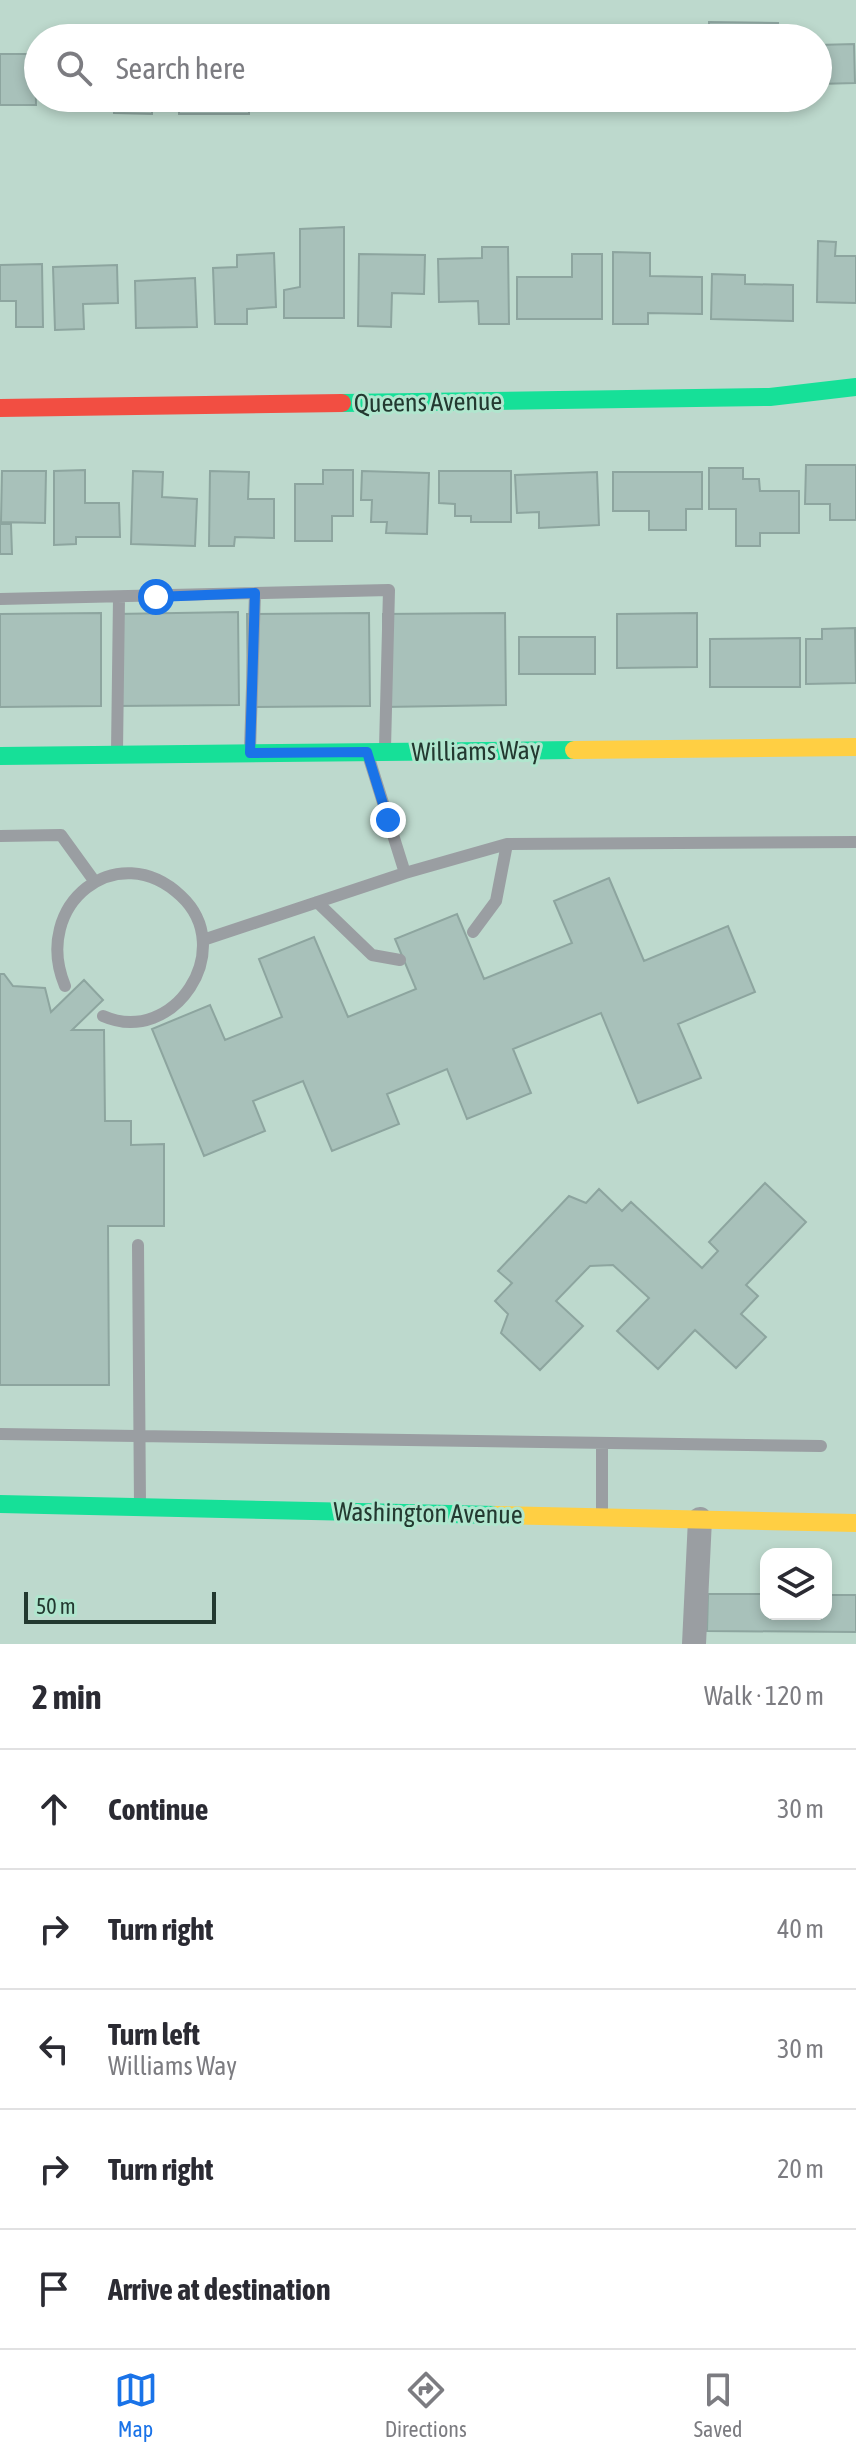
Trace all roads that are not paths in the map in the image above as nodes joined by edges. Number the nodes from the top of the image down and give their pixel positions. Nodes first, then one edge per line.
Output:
1 (856, 387) edge
2 (0, 408) edge
3 (255, 593) junction
4 (119, 598) junction
5 (0, 599) edge
6 (856, 747) edge
7 (376, 752) junction
8 (250, 753) junction
9 (117, 755) junction
10 (0, 756) edge
11 (0, 836) edge
12 (856, 842) edge
13 (507, 844) junction
14 (405, 873) junction
15 (95, 882) junction
16 (317, 902) junction
17 (473, 932) dead end
18 (203, 940) junction
19 (400, 960) dead end
20 (65, 986) dead end
21 (103, 1016) dead end
22 (138, 1245) dead end
23 (0, 1434) edge
24 (139, 1439) junction
25 (602, 1444) junction
26 (821, 1446) dead end
27 (0, 1504) edge
28 (140, 1507) junction
29 (602, 1517) junction
30 (700, 1519) junction
31 (856, 1523) edge
32 (694, 1644) edge

1 - 2 street, Queens Avenue
3 - 4 lane
3 - 7 lane
3 - 8 lane
4 - 5 lane
4 - 9 lane
6 - 7 street, Williams Way
7 - 8 street, Williams Way
7 - 14 lane
8 - 9 street, Williams Way
9 - 10 street, Williams Way
11 - 15 lane
12 - 13 lane
13 - 14 lane
13 - 17 lane
14 - 16 lane
15 - 18 lane
15 - 20 lane
16 - 18 lane
16 - 19 lane
18 - 21 lane
22 - 24 lane
23 - 24 lane
24 - 25 lane
24 - 28 lane
25 - 26 lane
25 - 29 lane
27 - 28 street, Washington Avenue
28 - 29 street, Washington Avenue
29 - 30 street, Washington Avenue
30 - 31 street, Washington Avenue
30 - 32 street

